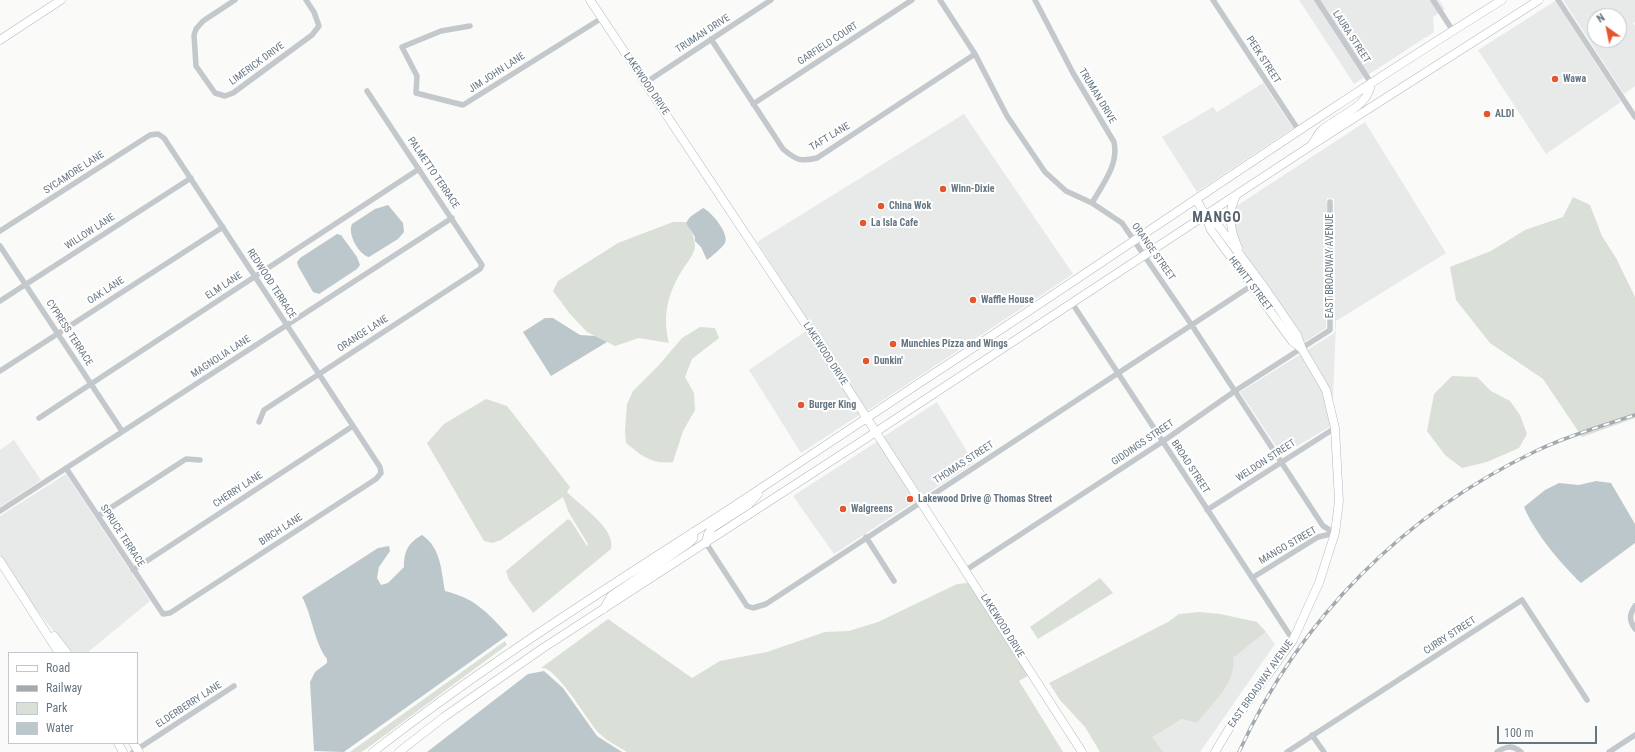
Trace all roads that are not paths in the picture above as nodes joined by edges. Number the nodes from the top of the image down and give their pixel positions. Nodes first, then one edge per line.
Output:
1 (61, 0) edge
2 (235, 0) edge
3 (306, 0) edge
4 (590, 0) edge
5 (771, 0) edge
6 (912, 0) edge
7 (940, 0) edge
8 (1035, 0) edge
9 (1213, 0) edge
10 (1317, 0) edge
11 (1433, 0) edge
12 (1502, 0) edge
13 (1539, 0) edge
14 (1558, 0) edge
15 (52, 2) edge
16 (602, 18) junction
17 (470, 26) dead end
18 (1453, 31) junction
19 (711, 39) junction
20 (0, 40) edge
21 (975, 54) junction
22 (645, 83) junction
23 (1371, 83) junction
24 (367, 91) dead end
25 (753, 104) junction
26 (1635, 118) edge
27 (1299, 131) junction
28 (158, 134) joint
29 (1312, 145) junction
30 (419, 169) junction
31 (191, 178) junction
32 (1236, 195) junction
33 (1196, 199) junction
34 (1330, 202) dead end
35 (1092, 203) junction
36 (1205, 215) junction
37 (452, 218) junction
38 (223, 227) junction
39 (0, 231) edge
40 (1134, 241) junction
41 (0, 246) edge
42 (1145, 256) junction
43 (1242, 257) junction
44 (482, 266) joint
45 (255, 276) junction
46 (26, 285) junction
47 (1251, 286) junction
48 (0, 301) edge
49 (1072, 303) junction
50 (287, 324) junction
51 (1191, 324) junction
52 (1330, 330) joint
53 (58, 334) junction
54 (1302, 349) junction
55 (0, 371) edge
56 (320, 374) junction
57 (1118, 374) junction
58 (91, 384) junction
59 (1235, 391) junction
60 (39, 418) dead end
61 (867, 418) junction
62 (259, 422) dead end
63 (353, 426) junction
64 (1335, 428) junction
65 (122, 431) junction
66 (876, 432) junction
67 (1162, 442) junction
68 (367, 447) joint
69 (200, 460) dead end
70 (1280, 461) junction
71 (66, 468) junction
72 (765, 486) junction
73 (922, 501) junction
74 (1207, 510) junction
75 (0, 511) edge
76 (98, 516) junction
77 (693, 532) junction
78 (1335, 532) junction
79 (866, 537) junction
80 (706, 543) junction
81 (0, 561) edge
82 (133, 570) junction
83 (966, 570) junction
84 (1252, 578) junction
85 (894, 581) dead end
86 (30, 606) junction
87 (1635, 606) edge
88 (604, 610) junction
89 (163, 614) joint
90 (1635, 629) edge
91 (1293, 640) junction
92 (58, 652) edge
93 (66, 652) edge
94 (234, 686) dead end
95 (1587, 700) dead end
96 (1635, 735) edge
97 (1312, 736) junction
98 (136, 749) edge
99 (373, 752) edge
100 (399, 752) edge
101 (1082, 752) edge
102 (1215, 752) edge
103 (1287, 752) edge
104 (1324, 752) edge
105 (1497, 752) edge
106 (1521, 752) edge
107 (1609, 752) edge

1 - 15 main road
2 - 3 street, LIMERICK DRIVE
4 - 16 main road, LAKEWOOD DRIVE
5 - 19 street, TRUMAN DRIVE
6 - 25 street, GARFIELD COURT
7 - 21 street, ORANGE STREET
8 - 35 street, TRUMAN DRIVE
9 - 27 street, PEEK STREET
10 - 23 street, LAURA STREET
11 - 18 street
12 - 18 main road
13 - 29 main road
14 - 26 street
15 - 20 main road
16 - 17 street, JIM JOHN LANE
16 - 22 main road, LAKEWOOD DRIVE
18 - 23 main road
19 - 22 street, TRUMAN DRIVE
19 - 25 street, TAFT LANE
21 - 25 street, TAFT LANE
21 - 35 street, ORANGE STREET
22 - 61 main road, LAKEWOOD DRIVE
23 - 27 main road
23 - 29 main road
24 - 30 street, PALMETTO TERRACE
27 - 33 main road
28 - 31 street, REDWOOD TERRACE
28 - 39 street, SYCAMORE LANE
29 - 32 main road
30 - 37 street, PALMETTO TERRACE
30 - 45 street, ELM LANE
31 - 38 street, REDWOOD TERRACE
31 - 46 street, WILLOW LANE
32 - 36 main road
32 - 43 main road
33 - 36 main road, HEWITT STREET
33 - 40 main road
34 - 52 street, EAST BROADWAY AVENUE
35 - 40 street, ORANGE STREET
36 - 42 main road
36 - 43 main road, HEWITT STREET
36 - 47 main road, HEWITT STREET
37 - 44 street, PALMETTO TERRACE
37 - 50 street, MAGNOLIA LANE
38 - 45 street, REDWOOD TERRACE
38 - 53 street, OAK LANE
40 - 42 street, ORANGE STREET
40 - 61 main road
41 - 46 street, CYPRESS TERRACE
42 - 49 main road
42 - 51 street, ORANGE STREET
43 - 54 main road, HEWITT STREET
44 - 56 street, ORANGE LANE
45 - 50 street, REDWOOD TERRACE
45 - 58 street, ELM LANE
46 - 48 street, WILLOW LANE
46 - 53 street, CYPRESS TERRACE
47 - 51 street, THOMAS STREET
47 - 54 main road, HEWITT STREET
49 - 57 street, BROAD STREET
49 - 66 main road
50 - 56 street, REDWOOD TERRACE
50 - 65 street, MAGNOLIA LANE
51 - 57 street, THOMAS STREET
51 - 59 street, ORANGE STREET
52 - 54 street, GIDDINGS STREET
53 - 55 street, OAK LANE
53 - 58 street, CYPRESS TERRACE
54 - 59 street, GIDDINGS STREET
54 - 64 main road, HEWITT STREET
56 - 62 street, ORANGE LANE
56 - 63 street, REDWOOD TERRACE
57 - 67 street, BROAD STREET
57 - 73 street, THOMAS STREET
58 - 60 street, ELM LANE
58 - 65 street, CYPRESS TERRACE
59 - 67 street, GIDDINGS STREET
59 - 70 street, ORANGE STREET
61 - 66 main road, LAKEWOOD DRIVE
61 - 72 main road
63 - 68 street, REDWOOD TERRACE
63 - 82 street, CHERRY LANE
64 - 70 street, WELDON STREET
64 - 78 main road, EAST BROADWAY AVENUE
65 - 71 street, MAGNOLIA LANE
66 - 73 main road, LAKEWOOD DRIVE
66 - 80 main road
67 - 74 street, BROAD STREET
67 - 83 street, GIDDINGS STREET
68 - 89 street, BIRCH LANE
69 - 76 street
70 - 74 street, WELDON STREET
70 - 78 street, ORANGE STREET
71 - 75 street, MAGNOLIA LANE
71 - 76 street, SPRUCE TERRACE
72 - 77 main road
72 - 80 main road
73 - 79 street, THOMAS STREET
73 - 83 main road, LAKEWOOD DRIVE
74 - 84 street, BROAD STREET
76 - 82 street, SPRUCE TERRACE
77 - 88 main road
77 - 99 main road
78 - 84 street, MANGO STREET
78 - 91 main road, EAST BROADWAY AVENUE
79 - 80 street, THOMAS STREET
79 - 85 street
80 - 88 main road
81 - 86 main road
82 - 89 street, SPRUCE TERRACE
83 - 101 main road, LAKEWOOD DRIVE
84 - 91 street, BROAD STREET
86 - 92 main road
86 - 93 main road
87 - 90 street
88 - 100 main road
91 - 102 main road, EAST BROADWAY AVENUE
94 - 98 street, ELDERBERRY LANE
95 - 97 street, CURRY STREET
96 - 107 street
97 - 103 street, CURRY STREET
97 - 104 street
105 - 106 street

